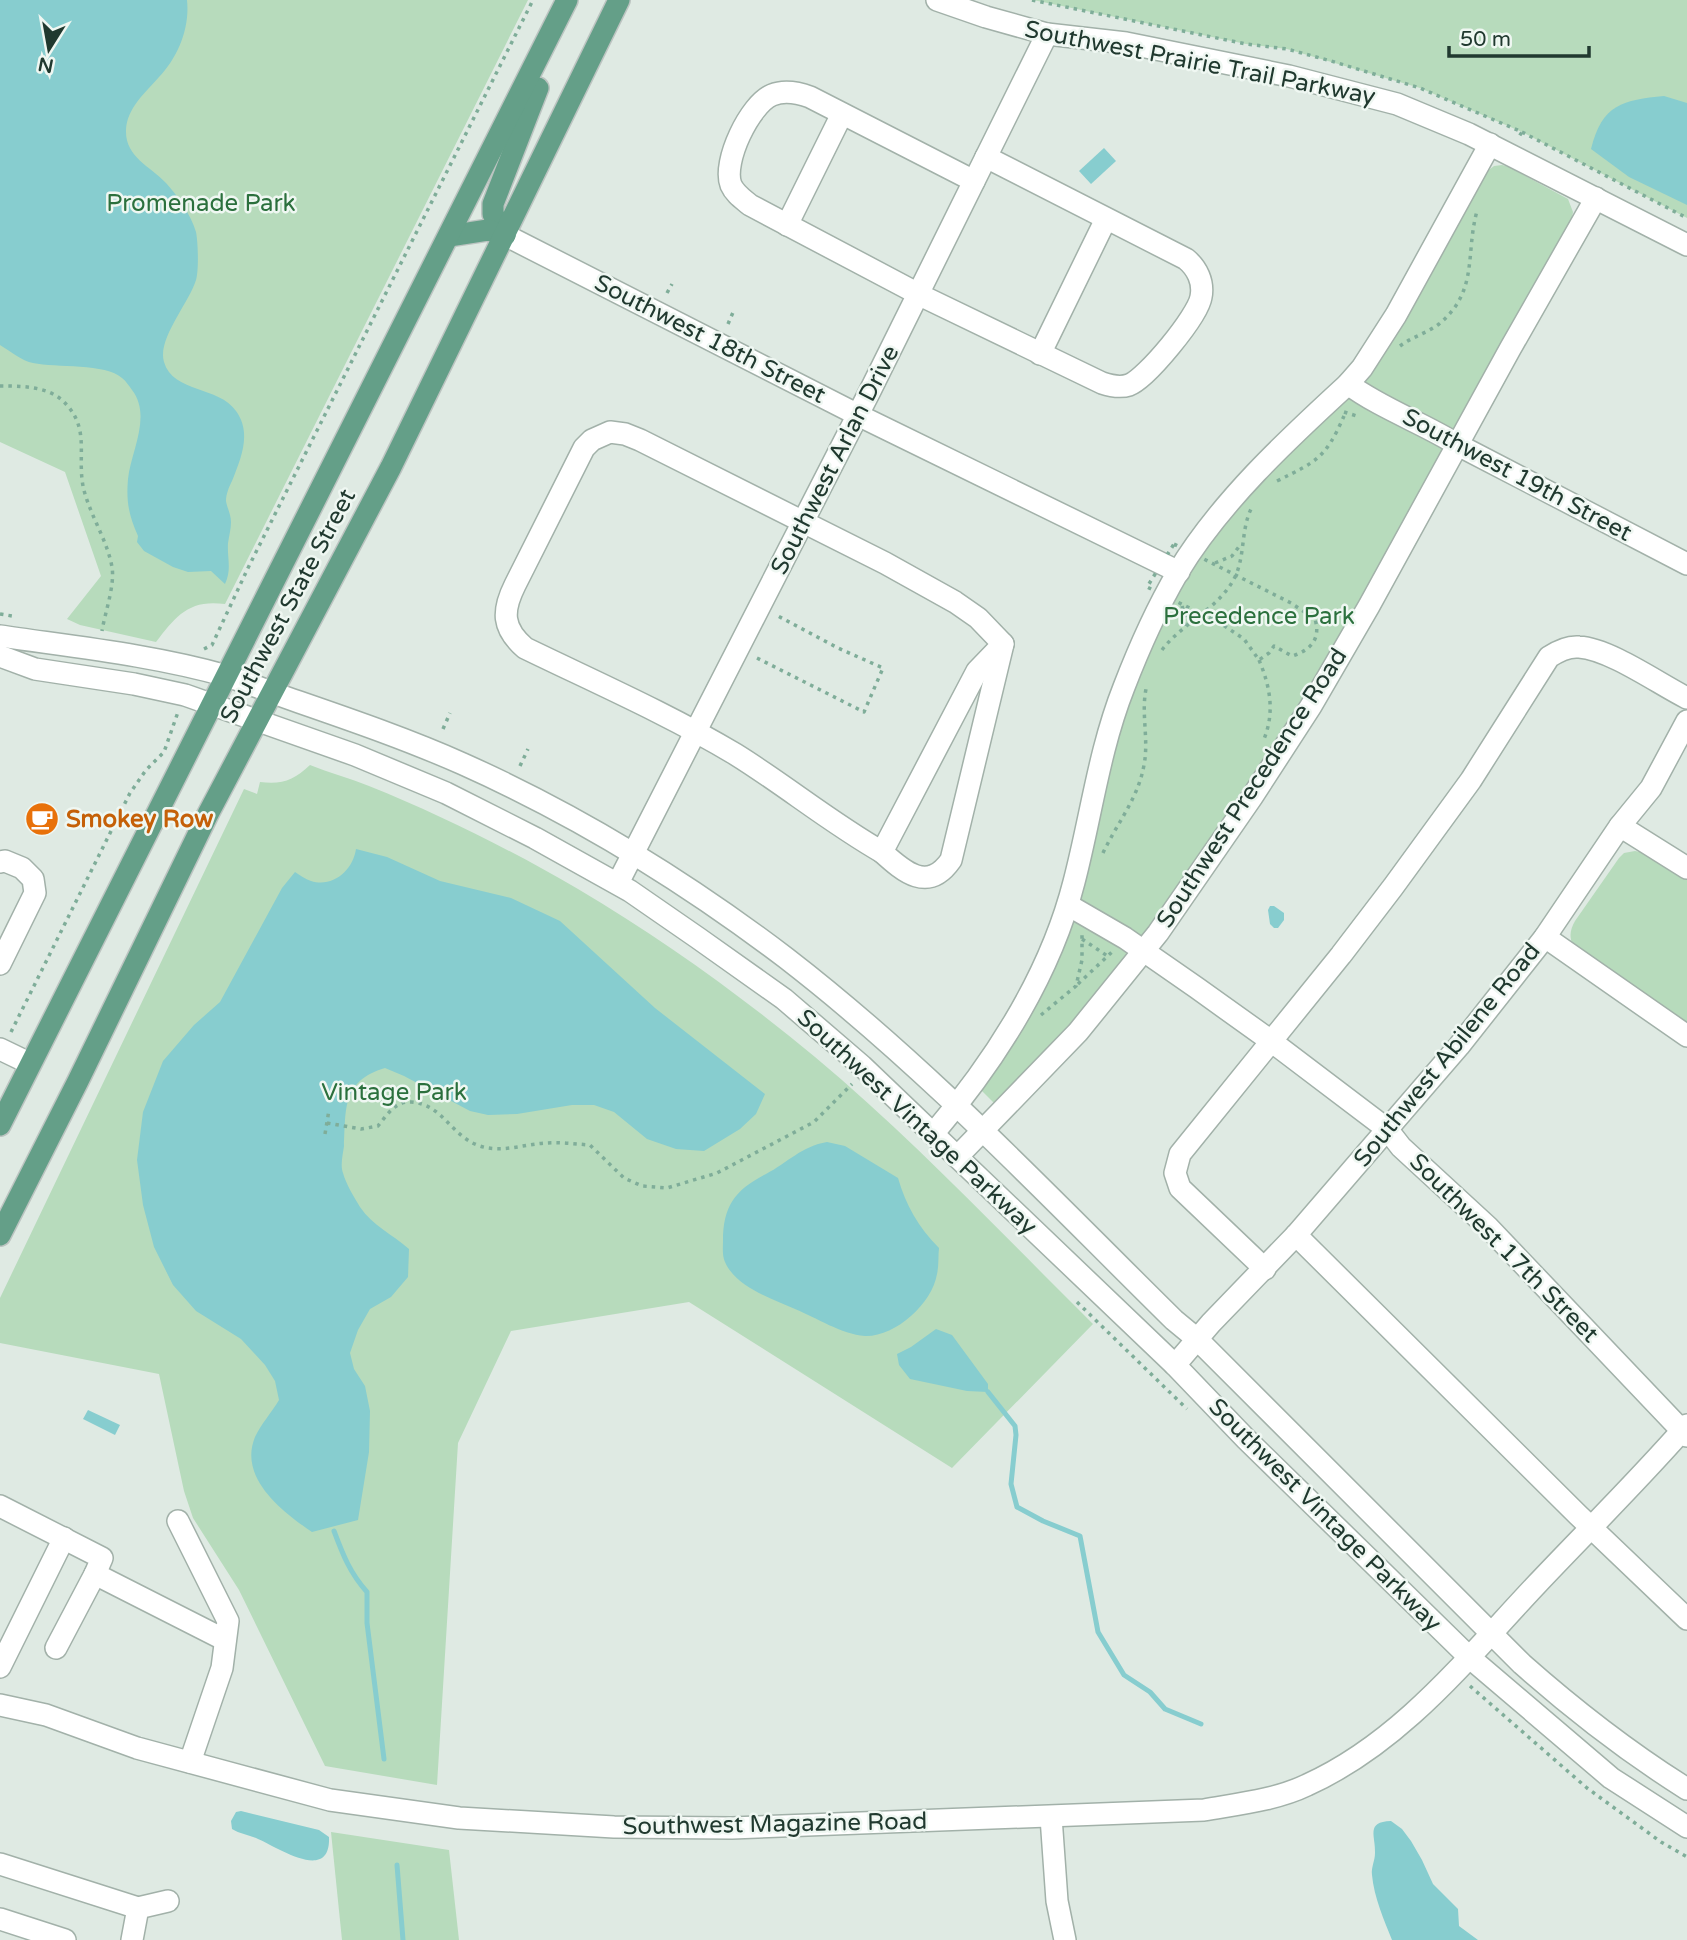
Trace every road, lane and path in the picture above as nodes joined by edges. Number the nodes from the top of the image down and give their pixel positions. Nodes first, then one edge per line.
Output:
1 (533, 0) edge
2 (619, 0) edge
3 (937, 0) edge
4 (564, 6) edge
5 (1047, 34) junction
6 (842, 114) junction
7 (1522, 131) dead end
8 (1490, 144) junction
9 (986, 157) junction
10 (974, 181) junction
11 (1596, 198) junction
12 (1478, 208) dead end
13 (1687, 218) edge
14 (1106, 219) junction
15 (787, 225) junction
16 (505, 235) junction
17 (449, 236) junction
18 (1687, 244) edge
19 (671, 284) dead end
20 (667, 293) dead end
21 (918, 294) junction
22 (734, 310) dead end
23 (728, 324) dead end
24 (1397, 349) dead end
25 (1040, 354) junction
26 (0, 386) edge
27 (1347, 397) junction
28 (858, 415) junction
29 (1367, 421) dead end
30 (1458, 445) junction
31 (1271, 483) dead end
32 (1252, 506) dead end
33 (803, 521) junction
34 (1242, 542) junction
35 (1193, 552) junction
36 (1214, 564) junction
37 (1687, 564) edge
38 (1170, 567) junction
39 (1236, 576) junction
40 (1173, 598) junction
41 (1202, 614) junction
42 (778, 616) dead end
43 (1183, 628) junction
44 (101, 633) dead end
45 (0, 636) edge
46 (1003, 644) junction
47 (1160, 653) dead end
48 (0, 656) edge
49 (757, 658) dead end
50 (1259, 660) junction
51 (196, 669) junction
52 (227, 676) junction
53 (1147, 683) dead end
54 (272, 692) junction
55 (186, 695) junction
56 (1687, 698) edge
57 (212, 704) junction
58 (450, 713) dead end
59 (1687, 720) edge
60 (258, 721) junction
61 (443, 729) dead end
62 (695, 733) junction
63 (1263, 741) dead end
64 (528, 749) dead end
65 (520, 766) dead end
66 (1620, 826) junction
67 (882, 852) junction
68 (633, 854) junction
69 (0, 862) edge
70 (1098, 862) dead end
71 (1687, 868) edge
72 (618, 883) junction
73 (1076, 911) junction
74 (1545, 937) junction
75 (1082, 939) junction
76 (1144, 951) junction
77 (0, 964) edge
78 (1128, 970) junction
79 (1035, 1020) dead end
80 (1687, 1036) edge
81 (1271, 1041) junction
82 (1, 1049) edge
83 (29, 1063) junction
84 (843, 1076) dead end
85 (852, 1084) junction
86 (859, 1090) dead end
87 (957, 1106) junction
88 (329, 1110) dead end
89 (327, 1123) junction
90 (0, 1125) edge
91 (1387, 1129) junction
92 (983, 1131) junction
93 (325, 1134) dead end
94 (933, 1134) junction
95 (957, 1157) junction
96 (1296, 1235) junction
97 (0, 1236) edge
98 (1265, 1269) junction
99 (1070, 1295) dead end
100 (1196, 1339) junction
101 (1174, 1365) junction
102 (1193, 1414) dead end
103 (1685, 1431) edge
104 (0, 1506) edge
105 (178, 1521) dead end
106 (1590, 1527) junction
107 (65, 1538) junction
108 (94, 1574) junction
109 (1687, 1619) edge
110 (1491, 1632) junction
111 (225, 1640) junction
112 (56, 1648) dead end
113 (1462, 1664) junction
114 (0, 1667) edge
115 (0, 1690) edge
116 (0, 1705) edge
117 (46, 1715) junction
118 (190, 1762) junction
119 (1687, 1789) edge
120 (1051, 1817) junction
121 (1687, 1827) edge
122 (1687, 1857) edge
123 (0, 1864) edge
124 (168, 1901) dead end
125 (138, 1908) junction
126 (0, 1919) edge
127 (65, 1940) edge
128 (132, 1940) edge
129 (1065, 1940) edge

1 - 51 path
2 - 16 main road, Southwest State Street
3 - 5 street, Southwest Prairie Trail Parkway
4 - 16 main road
4 - 17 main road, Southwest State Street
5 - 8 street, Southwest Prairie Trail Parkway
5 - 9 street, Southwest Arlan Drive
6 - 10 street
6 - 15 street
6 - 15 street
7 - 13 path
8 - 11 street, Southwest Prairie Trail Parkway
8 - 27 street
9 - 10 street, Southwest Arlan Drive
9 - 14 street
10 - 21 street, Southwest Arlan Drive
11 - 18 street, Southwest Prairie Trail Parkway
11 - 30 street, Southwest Precedence Road
12 - 24 path
14 - 25 street
14 - 25 street
15 - 21 street
16 - 17 main road
16 - 28 street, Southwest 18th Street
16 - 54 main road, Southwest State Street
17 - 52 main road, Southwest State Street
19 - 20 path
21 - 25 street
21 - 28 street, Southwest Arlan Drive
22 - 23 path
26 - 44 path
27 - 29 path
27 - 30 street, Southwest 19th Street
27 - 31 path
27 - 35 street
28 - 33 street, Southwest Arlan Drive
28 - 38 street, Southwest 18th Street
30 - 37 street, Southwest 19th Street
30 - 76 street, Southwest Precedence Road
32 - 34 path
33 - 46 street
33 - 62 street, Southwest Arlan Drive
33 - 62 street
34 - 36 path
34 - 39 path
35 - 36 path
35 - 38 street
35 - 38 path
36 - 39 path
38 - 40 street
38 - 40 path
39 - 41 path
39 - 50 path
40 - 41 path
40 - 43 path
40 - 73 street
41 - 43 path
41 - 50 path
42 - 49 path
43 - 47 path
45 - 51 street, Southwest Vintage Parkway
46 - 67 street
46 - 67 street
48 - 55 street, Southwest Vintage Parkway
50 - 63 path
51 - 52 street, Southwest Vintage Parkway
52 - 54 street, Southwest Vintage Parkway
52 - 57 main road, Southwest State Street
53 - 70 path
54 - 60 main road, Southwest State Street
54 - 68 street, Southwest Vintage Parkway
55 - 57 street, Southwest Vintage Parkway
55 - 82 path
56 - 81 street
57 - 60 street, Southwest Vintage Parkway
57 - 83 main road, Southwest State Street
58 - 61 path
59 - 66 street, Southwest Abilene Road
60 - 72 street, Southwest Vintage Parkway
60 - 97 main road, Southwest State Street
62 - 67 street
62 - 68 street, Southwest Arlan Drive
64 - 65 path
66 - 71 street
66 - 74 street, Southwest Abilene Road
68 - 72 street, Southwest Arlan Drive
68 - 87 street, Southwest Vintage Parkway
69 - 77 street
72 - 94 street, Southwest Vintage Parkway
73 - 75 path
73 - 76 street, Southwest 17th Street
73 - 87 street
74 - 80 street
74 - 91 street, Southwest Abilene Road
75 - 78 path
75 - 79 path
76 - 78 street, Southwest Precedence Road
76 - 81 street, Southwest 17th Street
78 - 92 street, Southwest Precedence Road
81 - 91 street, Southwest 17th Street
81 - 98 street
82 - 83 street
83 - 90 main road, Southwest State Street
84 - 85 path
85 - 86 path
85 - 89 path
87 - 92 street, Southwest Vintage Parkway
87 - 94 street
88 - 89 path
89 - 93 path
91 - 96 street, Southwest Abilene Road
91 - 103 street, Southwest 17th Street
92 - 95 street, Southwest Precedence Road
92 - 100 street, Southwest Vintage Parkway
94 - 95 street, Southwest Vintage Parkway
95 - 101 street, Southwest Vintage Parkway
96 - 98 street, Southwest Abilene Road
96 - 106 street
98 - 100 street, Southwest Abilene Road
99 - 102 path
100 - 101 street, Southwest Abilene Road
100 - 110 street, Southwest Vintage Parkway
101 - 113 street, Southwest Vintage Parkway
103 - 106 street, Southwest Magazine Road
104 - 107 street
105 - 111 street
106 - 109 street
106 - 110 street, Southwest Magazine Road
107 - 108 street
107 - 114 street
108 - 111 street
108 - 112 street
110 - 113 street, Southwest Magazine Road
110 - 119 street, Southwest Vintage Parkway
111 - 118 street
113 - 120 street, Southwest Magazine Road
113 - 121 street, Southwest Vintage Parkway
113 - 122 path
115 - 117 street, Southwest Magazine Road
116 - 117 street, Southwest Magazine Road
117 - 118 street, Southwest Magazine Road
118 - 120 street, Southwest Magazine Road
120 - 129 street
123 - 125 street
124 - 125 street
125 - 128 street
126 - 127 street

